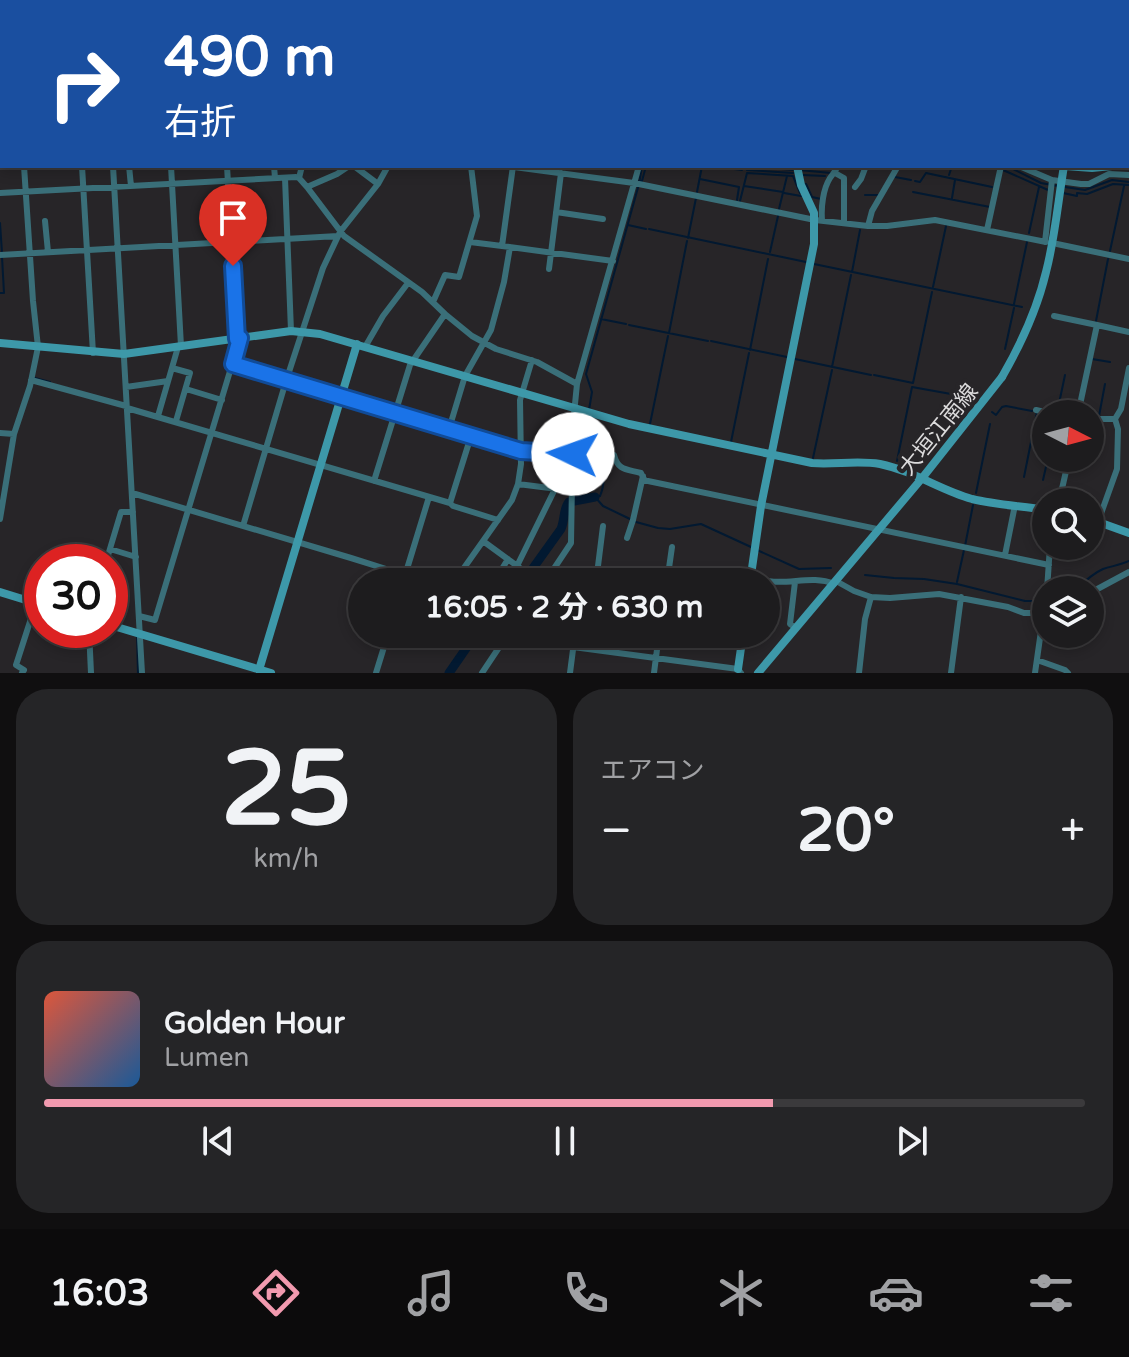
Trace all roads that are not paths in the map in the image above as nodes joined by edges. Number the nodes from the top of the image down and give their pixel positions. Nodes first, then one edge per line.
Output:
1 (24, 168) edge
2 (82, 168) edge
3 (113, 168) edge
4 (129, 168) edge
5 (171, 168) edge
6 (227, 168) edge
7 (274, 168) edge
8 (302, 168) edge
9 (348, 168) edge
10 (354, 168) edge
11 (387, 168) edge
12 (471, 168) edge
13 (513, 168) edge
14 (527, 168) edge
15 (574, 168) edge
16 (638, 168) edge
17 (797, 168) edge
18 (865, 168) edge
19 (897, 168) edge
20 (1001, 168) edge
21 (1024, 168) edge
22 (1064, 168) edge
23 (836, 169) edge
24 (561, 173) junction
25 (572, 175) junction
26 (1129, 175) edge
27 (275, 178) junction
28 (285, 178) junction
29 (299, 178) junction
30 (228, 180) junction
31 (1052, 180) junction
32 (634, 183) junction
33 (172, 184) junction
34 (378, 184) junction
35 (131, 186) junction
36 (112, 187) junction
37 (307, 187) junction
38 (855, 187) dead end
39 (83, 189) junction
40 (26, 192) junction
41 (0, 193) edge
42 (556, 212) junction
43 (603, 219) dead end
44 (818, 220) junction
45 (45, 221) dead end
46 (844, 223) junction
47 (868, 226) junction
48 (987, 230) junction
49 (339, 234) junction
50 (287, 239) junction
51 (232, 242) junction
52 (470, 242) junction
53 (1057, 244) dead end
54 (176, 245) junction
55 (506, 247) junction
56 (116, 248) junction
57 (87, 250) junction
58 (48, 252) junction
59 (31, 253) junction
60 (551, 253) junction
61 (0, 255) edge
62 (1129, 259) edge
63 (613, 261) junction
64 (549, 269) dead end
65 (408, 283) junction
66 (433, 302) junction
67 (445, 314) junction
68 (1054, 316) dead end
69 (1097, 325) junction
70 (291, 331) junction
71 (302, 332) junction
72 (1129, 332) edge
73 (238, 338) junction
74 (0, 343) edge
75 (484, 343) junction
76 (361, 345) junction
77 (180, 346) junction
78 (38, 347) junction
79 (93, 353) junction
80 (124, 354) junction
81 (532, 360) junction
82 (412, 361) junction
83 (233, 364) junction
84 (172, 368) junction
85 (1129, 368) edge
86 (465, 376) junction
87 (31, 380) junction
88 (168, 381) junction
89 (286, 381) junction
90 (577, 384) junction
91 (126, 387) junction
92 (186, 389) junction
93 (521, 393) junction
94 (341, 397) junction
95 (222, 400) junction
96 (1081, 400) edge
97 (126, 407) junction
98 (573, 409) junction
99 (1129, 409) edge
100 (395, 413) junction
101 (158, 416) junction
102 (1118, 416) junction
103 (1104, 418) edge
104 (176, 421) junction
105 (449, 429) junction
106 (0, 433) edge
107 (213, 433) junction
108 (14, 434) junction
109 (471, 436) junction
110 (1129, 446) edge
111 (1117, 448) junction
112 (266, 449) junction
113 (521, 451) junction
114 (573, 454) junction
115 (771, 454) junction
116 (321, 465) junction
117 (643, 476) junction
118 (923, 477) junction
119 (374, 481) junction
120 (518, 484) junction
121 (555, 489) junction
122 (573, 491) junction
123 (132, 493) junction
124 (429, 497) junction
125 (1104, 498) edge
126 (450, 503) junction
127 (1015, 505) junction
128 (761, 506) junction
129 (1032, 508) edge
130 (189, 510) junction
131 (133, 512) junction
132 (0, 519) edge
133 (498, 520) junction
134 (1104, 524) edge
135 (243, 526) junction
136 (603, 526) dead end
137 (879, 530) junction
138 (1129, 533) edge
139 (627, 538) dead end
140 (483, 541) junction
141 (297, 543) junction
142 (111, 544) edge
143 (672, 547) dead end
144 (128, 555) edge
145 (1005, 555) junction
146 (136, 557) junction
147 (508, 559) junction
148 (1049, 560) edge
149 (1049, 565) junction
150 (517, 566) junction
151 (371, 568) edge
152 (407, 568) edge
153 (464, 568) edge
154 (503, 568) edge
155 (520, 568) edge
156 (552, 568) edge
157 (598, 568) edge
158 (669, 568) edge
159 (752, 568) edge
160 (1129, 572) edge
161 (1048, 576) edge
162 (795, 582) junction
163 (835, 582) junction
164 (780, 583) edge
165 (1104, 585) edge
166 (0, 592) edge
167 (871, 597) junction
168 (961, 597) junction
169 (24, 599) edge
170 (1032, 613) edge
171 (139, 616) junction
172 (796, 628) junction
173 (128, 630) edge
174 (140, 634) junction
175 (24, 644) edge
176 (90, 648) edge
177 (384, 648) edge
178 (499, 648) edge
179 (573, 648) edge
180 (580, 648) edge
181 (657, 648) edge
182 (742, 648) edge
183 (1039, 648) edge
184 (656, 659) junction
185 (1037, 660) junction
186 (259, 671) edge
187 (740, 671) edge
188 (22, 673) edge
189 (91, 673) edge
190 (142, 673) edge
191 (271, 673) edge
192 (376, 673) edge
193 (482, 673) edge
194 (570, 673) edge
195 (654, 673) edge
196 (758, 673) edge
197 (859, 673) edge
198 (951, 673) edge
199 (1035, 673) edge
200 (1068, 673) edge

1 - 40 street
2 - 39 street
3 - 36 street
4 - 35 street
5 - 33 street
6 - 30 street
7 - 27 street
8 - 29 street
9 - 37 street
10 - 34 street
11 - 34 street
12 - 52 street
13 - 55 street
14 - 24 street
15 - 25 street
16 - 32 street
17 - 44 street
18 - 38 street
19 - 47 street
20 - 48 street
21 - 31 street
22 - 118 street, 大垣江南線, bridge
23 - 44 street
23 - 46 street
24 - 25 street
24 - 42 street
25 - 32 street
26 - 31 street
27 - 28 street
27 - 30 street
28 - 29 street
28 - 50 street
29 - 37 street
30 - 33 street
30 - 51 street
31 - 48 street
32 - 44 street
32 - 63 street
33 - 35 street
33 - 54 street
34 - 49 street
35 - 36 street
36 - 39 street
36 - 56 street
37 - 49 street
39 - 40 street
39 - 57 street
40 - 41 street
40 - 59 street
42 - 43 street
42 - 60 street
44 - 46 street
44 - 115 street
45 - 58 street
46 - 47 street
47 - 48 street
49 - 50 street
49 - 65 street
49 - 71 street
50 - 51 street
50 - 70 street
51 - 54 street
51 - 73 street
52 - 55 street
52 - 66 street
53 - 62 street
54 - 56 street
54 - 77 street
55 - 60 street
55 - 75 street
56 - 57 street
56 - 80 street
57 - 58 street
57 - 79 street
58 - 59 street
59 - 61 street
59 - 78 street
60 - 63 street
60 - 64 street
63 - 90 street
65 - 66 street
65 - 76 street
66 - 67 street
67 - 75 street
67 - 82 street
68 - 69 street
69 - 72 street
69 - 96 street
70 - 71 street
70 - 73 street
71 - 76 street
71 - 89 street
73 - 77 street
73 - 83 street
74 - 78 street
75 - 81 street
75 - 86 street
76 - 82 street
76 - 94 street
77 - 80 street
77 - 84 street
78 - 79 street
78 - 87 street
79 - 80 street
80 - 91 street
81 - 90 street
81 - 93 street
82 - 86 street
82 - 100 street
83 - 89 street
83 - 95 street
84 - 88 street
84 - 92 street
85 - 102 street
86 - 93 street
86 - 105 street
87 - 97 street
87 - 108 street
88 - 91 street
88 - 101 street
89 - 94 street
89 - 112 street
90 - 98 street
91 - 97 street
92 - 95 street
92 - 104 street
93 - 98 street
93 - 113 street
94 - 100 street
94 - 116 street
95 - 107 street
97 - 101 street
97 - 123 street
98 - 114 street
98 - 115 street
99 - 102 street
100 - 105 street
100 - 119 street
101 - 104 street
102 - 103 street
102 - 111 street
104 - 107 street
105 - 109 street
106 - 108 street
107 - 112 street
107 - 130 street
108 - 132 street
109 - 113 street
109 - 126 street
110 - 111 street
111 - 125 street
112 - 116 street
112 - 135 street
113 - 114 street
113 - 120 street
114 - 117 street
114 - 122 street
115 - 118 street
115 - 128 street
116 - 119 street
116 - 141 street
117 - 128 street
117 - 139 street
118 - 127 street
118 - 137 street, 大垣江南線
119 - 124 street
120 - 121 street
120 - 133 street
121 - 122 street
121 - 150 street
122 - 156 street
123 - 130 street
123 - 131 street
124 - 126 street
124 - 152 street
126 - 133 street
127 - 129 street
127 - 145 street
128 - 137 street
128 - 159 street
130 - 135 street
130 - 171 street
131 - 142 street
131 - 146 street
133 - 140 street
134 - 138 street
135 - 141 street
136 - 157 street
137 - 145 street
137 - 163 street, 大垣江南線
140 - 147 street
140 - 153 street
141 - 151 street
141 - 186 street
143 - 158 street
144 - 146 street
145 - 149 street
146 - 171 street
147 - 150 street
147 - 154 street
148 - 149 street
149 - 161 street
150 - 155 street
160 - 165 street
162 - 163 street
162 - 164 street
162 - 172 street
163 - 167 street
163 - 172 street, 大垣江南線
166 - 169 street
167 - 168 street
167 - 197 street
168 - 170 street
168 - 198 street
171 - 174 street
172 - 196 street, 大垣江南線
173 - 174 street
174 - 186 street
174 - 190 street
175 - 188 street
176 - 189 street
177 - 192 street
178 - 193 street
179 - 194 street
180 - 184 street
181 - 184 street
182 - 187 street
183 - 185 street
184 - 187 street
184 - 195 street
185 - 199 street
185 - 200 street
186 - 191 street

